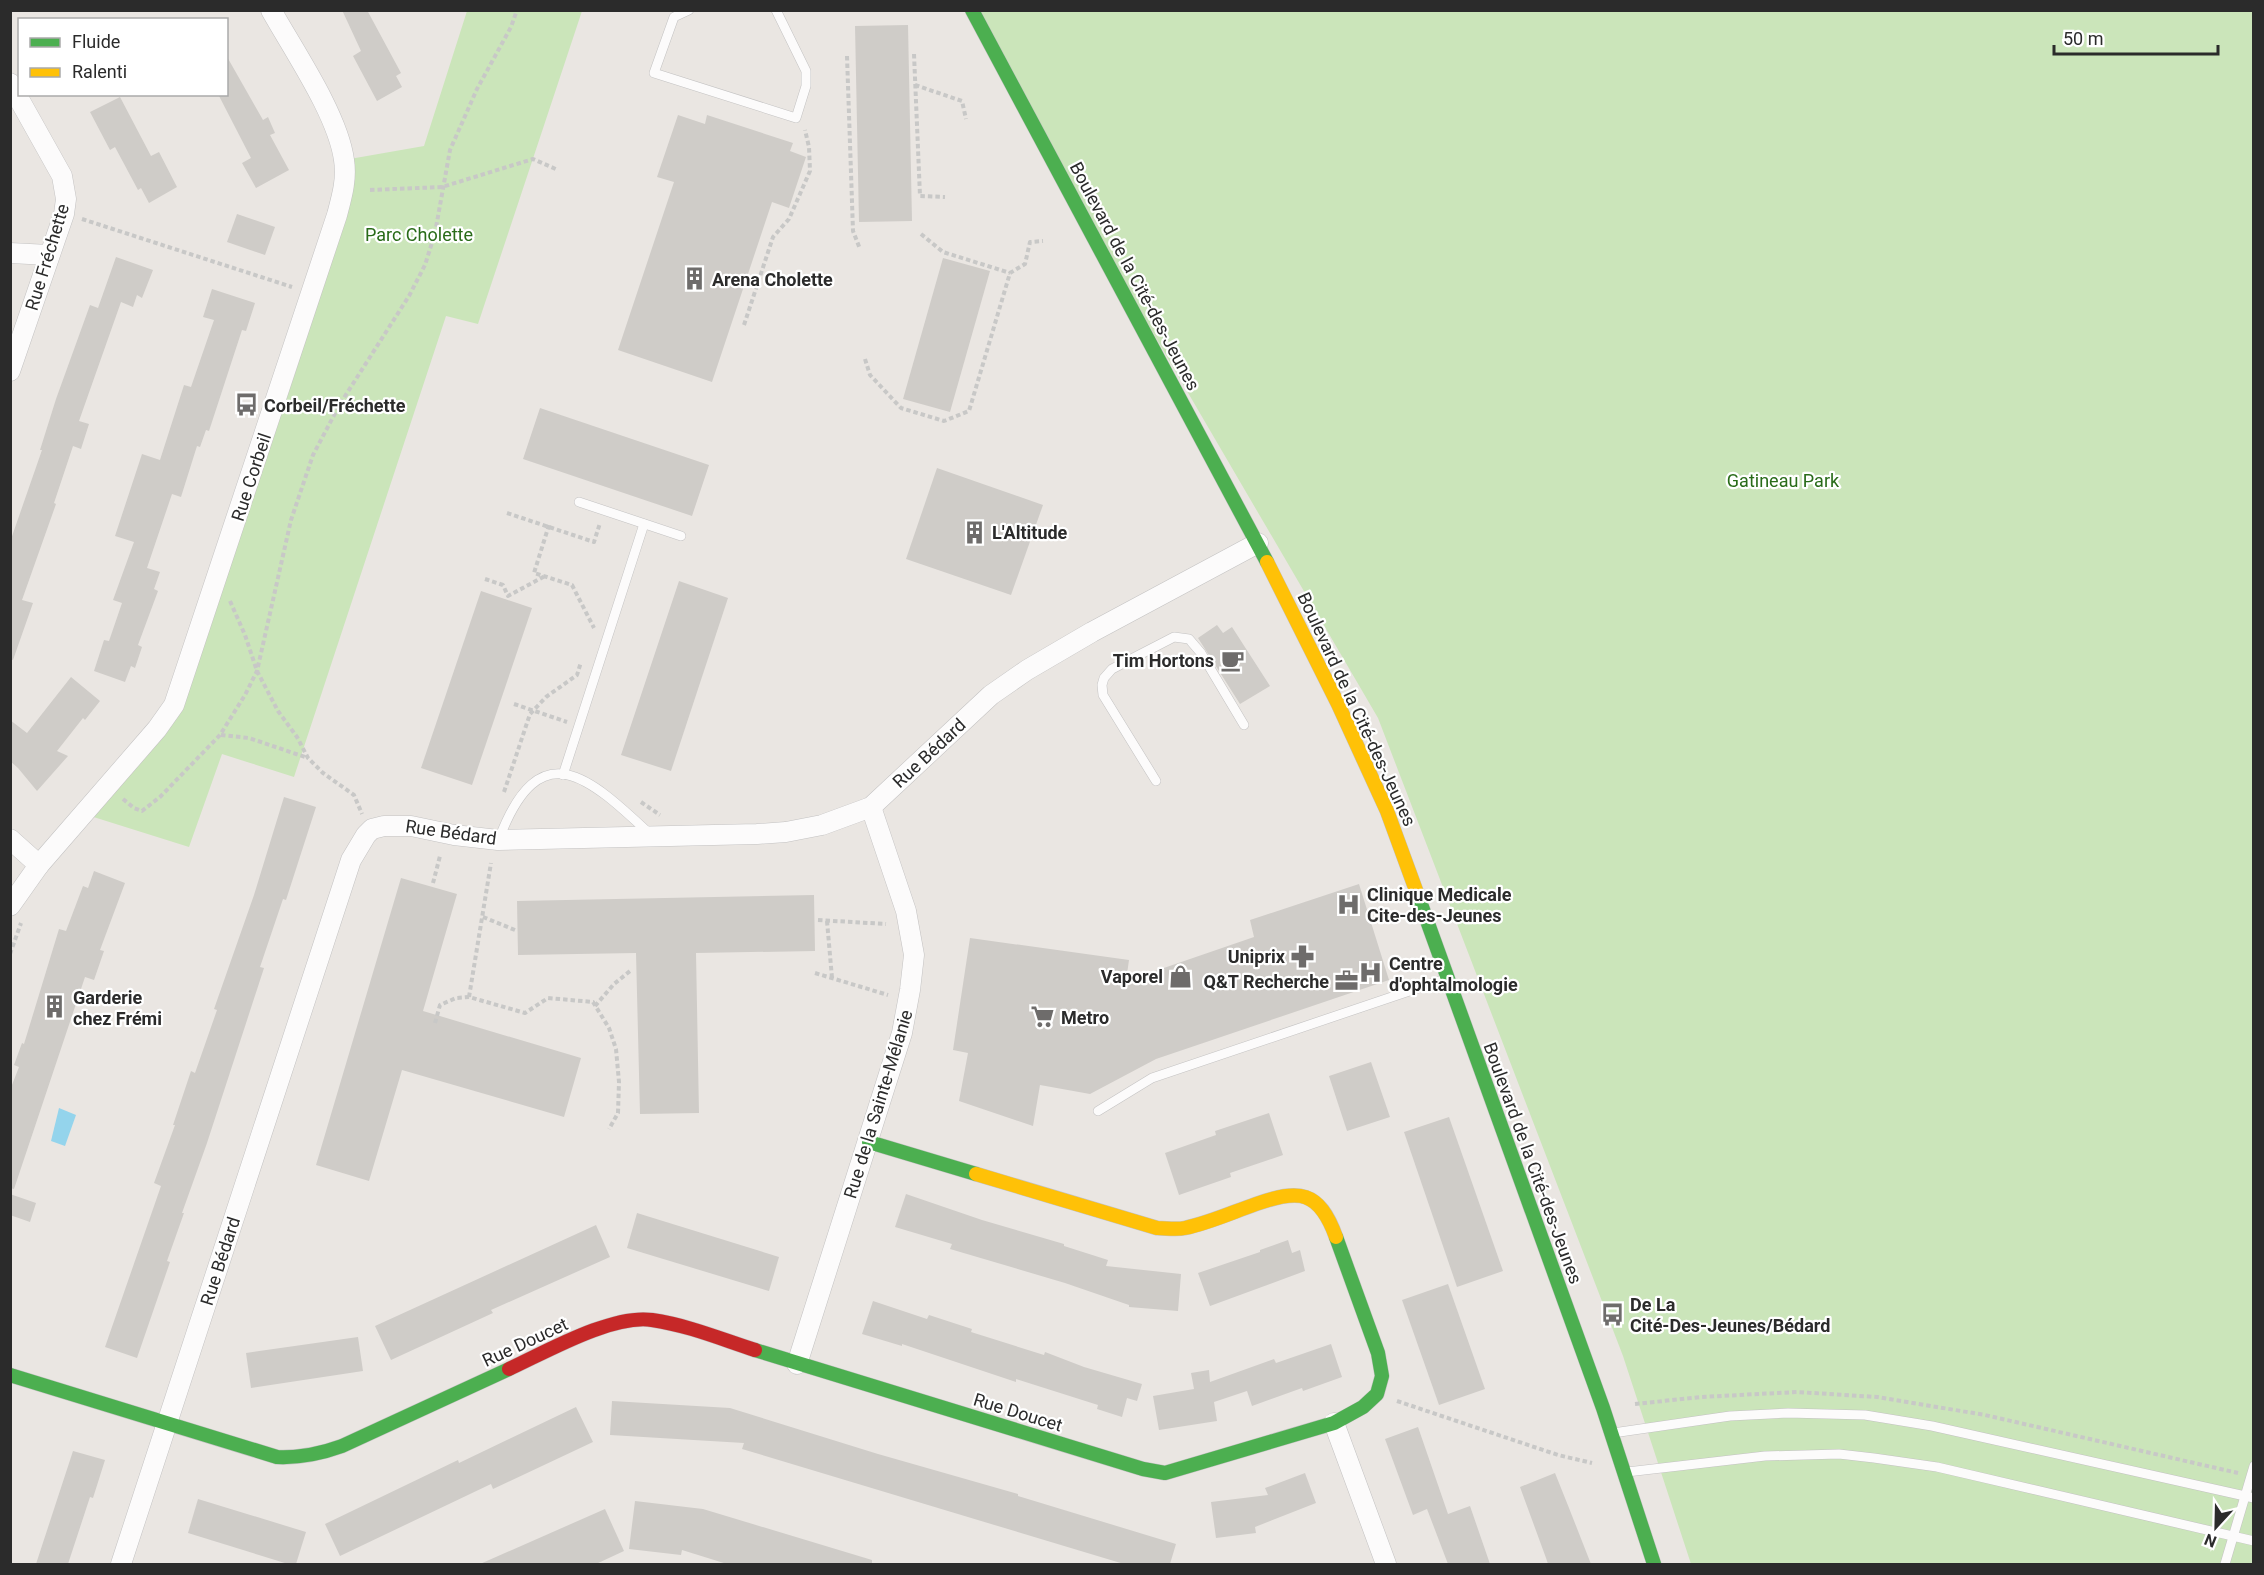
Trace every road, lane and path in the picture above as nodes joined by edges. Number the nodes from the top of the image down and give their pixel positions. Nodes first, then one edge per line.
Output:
1 (271, 10) edge
2 (517, 10) edge
3 (689, 10) edge
4 (776, 10) edge
5 (972, 10) edge
6 (914, 54) dead end
7 (847, 56) dead end
8 (10, 82) edge
9 (915, 85) junction
10 (966, 119) dead end
11 (804, 130) dead end
12 (558, 170) dead end
13 (442, 187) junction
14 (370, 190) dead end
15 (945, 197) dead end
16 (64, 214) junction
17 (921, 234) dead end
18 (1043, 241) dead end
19 (860, 249) dead end
20 (10, 253) edge
21 (49, 255) junction
22 (1010, 273) junction
23 (312, 294) junction
24 (744, 325) dead end
25 (865, 359) dead end
26 (10, 371) edge
27 (579, 502) dead end
28 (603, 510) junction
29 (507, 513) dead end
30 (644, 524) junction
31 (549, 525) junction
32 (681, 536) dead end
33 (1257, 543) junction
34 (218, 576) junction
35 (545, 576) junction
36 (485, 579) dead end
37 (593, 628) junction
38 (609, 634) junction
39 (590, 638) dead end
40 (583, 656) dead end
41 (257, 671) junction
42 (514, 704) dead end
43 (533, 711) junction
44 (1244, 725) dead end
45 (578, 726) junction
46 (220, 735) junction
47 (308, 758) junction
48 (563, 775) junction
49 (1156, 781) dead end
50 (503, 796) dead end
51 (121, 798) dead end
52 (871, 807) junction
53 (362, 813) dead end
54 (652, 836) junction
55 (10, 839) edge
56 (498, 840) junction
57 (440, 856) dead end
58 (491, 863) dead end
59 (39, 865) junction
60 (433, 883) dead end
61 (10, 906) edge
62 (483, 917) junction
63 (818, 920) dead end
64 (827, 921) junction
65 (886, 924) dead end
66 (514, 930) dead end
67 (630, 971) dead end
68 (815, 973) dead end
69 (832, 978) junction
70 (1447, 978) junction
71 (888, 996) dead end
72 (469, 997) junction
73 (595, 1006) junction
74 (435, 1023) dead end
75 (1098, 1111) dead end
76 (609, 1129) dead end
77 (869, 1142) junction
78 (798, 1364) junction
79 (10, 1375) edge
80 (1377, 1394) junction
81 (1334, 1423) junction
82 (168, 1424) junction
83 (1610, 1433) junction
84 (1592, 1463) dead end
85 (2253, 1466) edge
86 (1624, 1472) junction
87 (2249, 1497) edge
88 (2233, 1537) junction
89 (2253, 1541) edge
90 (121, 1564) edge
91 (1386, 1564) edge
92 (1654, 1564) edge
93 (2225, 1564) edge

1 - 23 street, Rue Corbeil
2 - 13 path
3 - 4 lane
5 - 33 street, Boulevard de la Cité-des-Jeunes
6 - 9 path
7 - 19 path
8 - 16 street, Rue Fréchette
9 - 10 path
9 - 15 path
11 - 24 path
12 - 13 path
13 - 14 path
13 - 41 path
16 - 21 street, Rue Fréchette
16 - 23 path
17 - 22 path
18 - 22 path
20 - 21 street
21 - 26 street, Rue Fréchette
22 - 25 path
23 - 34 street, Rue Corbeil
27 - 28 lane
28 - 30 lane
28 - 31 path
29 - 31 path
30 - 32 lane
30 - 38 lane
31 - 35 path
33 - 52 street, Rue Bédard
33 - 70 street, Boulevard de la Cité-des-Jeunes
34 - 41 path
34 - 59 street, Rue Corbeil
35 - 36 path
35 - 37 path
37 - 38 path
37 - 39 path
38 - 45 lane
40 - 43 path
41 - 46 path
41 - 47 path
42 - 43 path
43 - 45 path
43 - 50 path
44 - 49 lane
45 - 48 lane
46 - 47 path
46 - 51 path
47 - 53 path
48 - 54 lane
48 - 56 lane
52 - 54 street, Rue Bédard
52 - 77 street, Rue de la Sainte-Mélanie
54 - 56 street, Rue Bédard
55 - 59 street
56 - 82 street, Rue Bédard
57 - 60 path
58 - 62 path
59 - 61 street, Rue Corbeil
62 - 66 path
62 - 72 path
63 - 64 path
64 - 65 path
64 - 69 path
67 - 73 path
68 - 69 path
69 - 71 path
70 - 75 lane
70 - 83 street, Boulevard de la Cité-des-Jeunes
72 - 73 path
72 - 74 path
73 - 76 path
77 - 78 street, Rue de la Sainte-Mélanie
77 - 80 street
78 - 81 street, Rue Doucet
78 - 82 street, Rue Doucet
79 - 82 street, Rue Doucet
80 - 81 street, Rue Doucet
80 - 84 path
81 - 91 street
82 - 90 street, Rue Bédard
83 - 86 street, Boulevard de la Cité-des-Jeunes
83 - 87 lane
85 - 87 lane
86 - 88 lane
86 - 92 street, Boulevard de la Cité-des-Jeunes
87 - 88 lane
88 - 89 lane
88 - 93 lane

